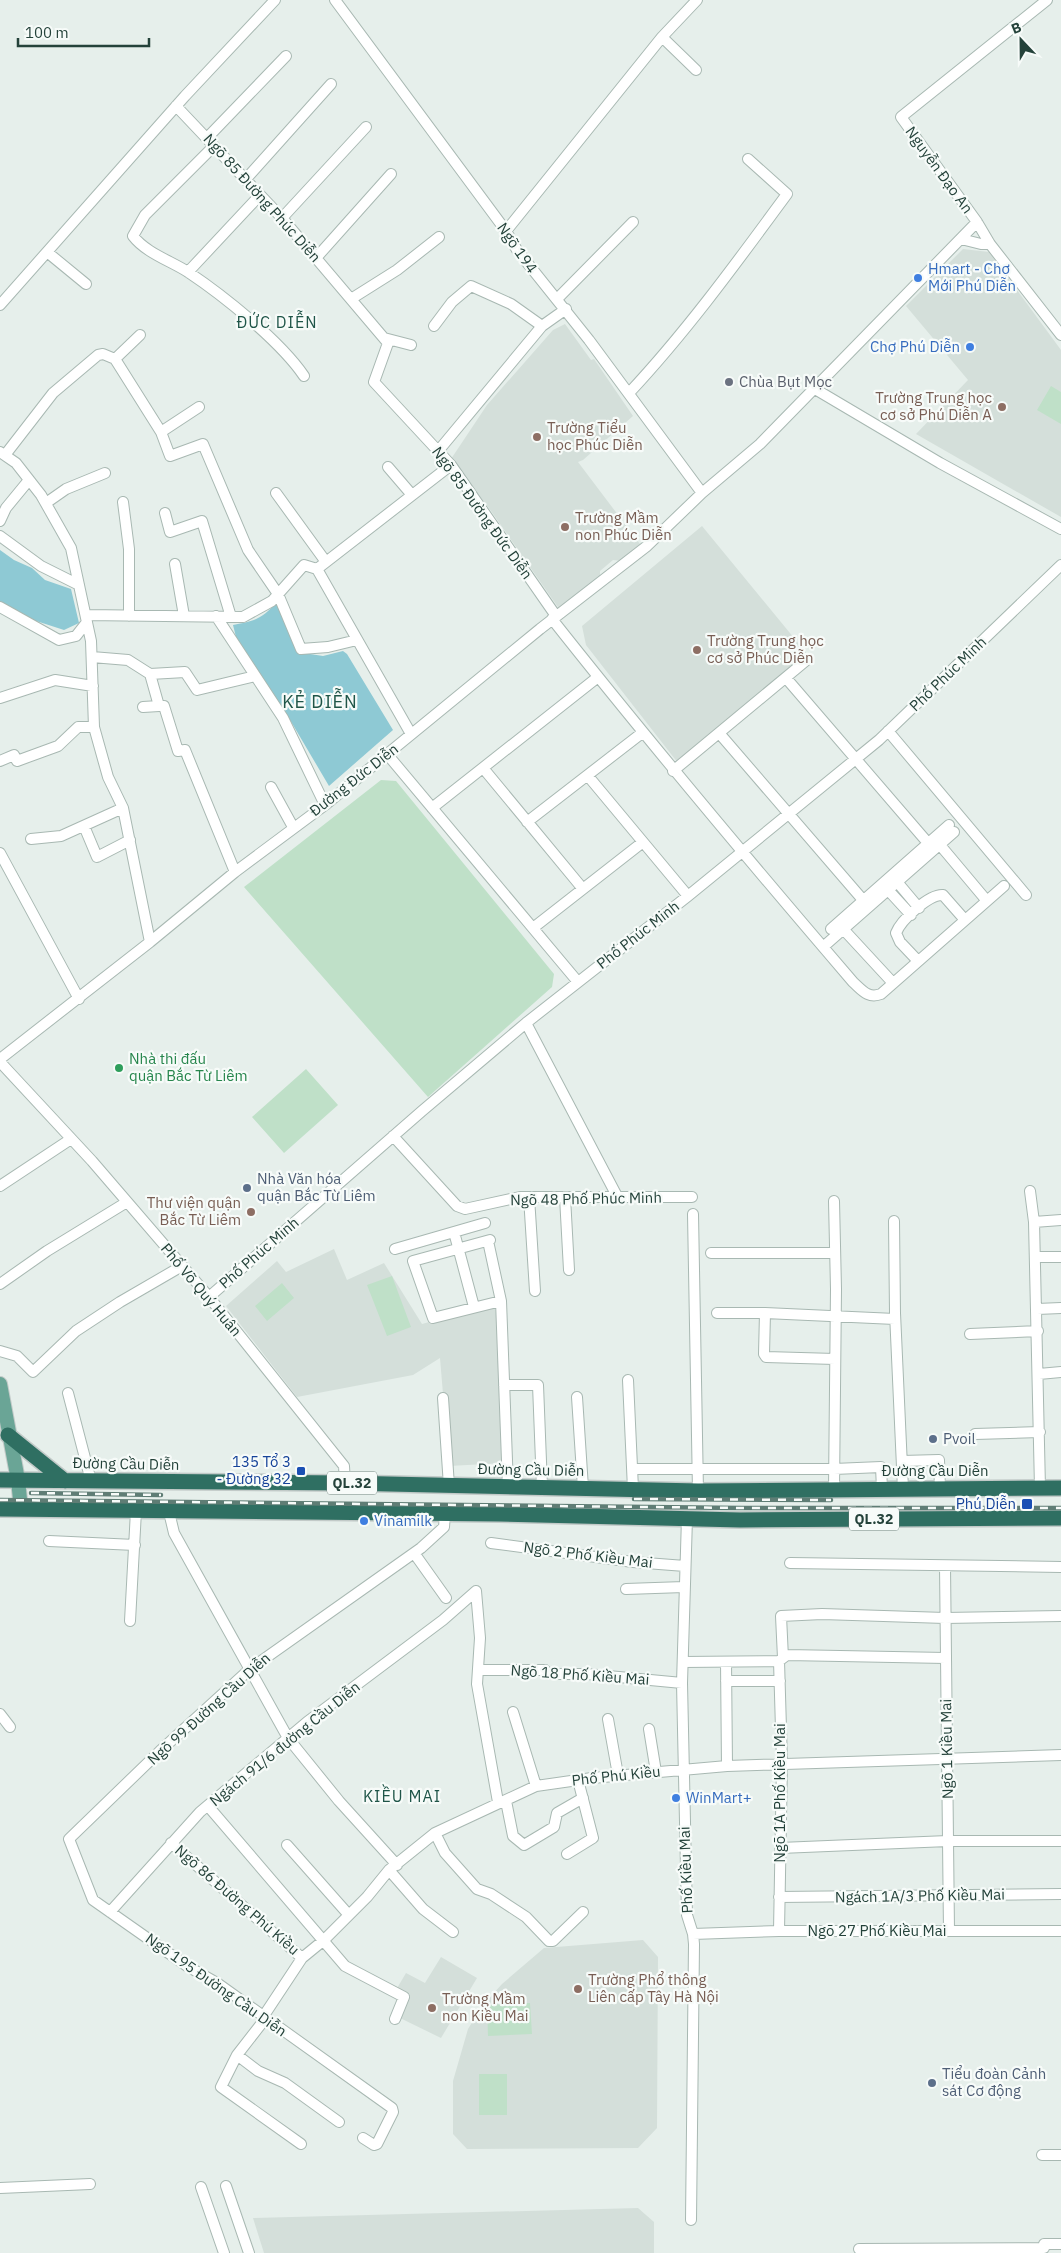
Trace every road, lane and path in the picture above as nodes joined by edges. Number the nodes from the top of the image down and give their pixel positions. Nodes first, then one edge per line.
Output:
1 (276, 0) edge
2 (335, 0) edge
3 (697, 0) edge
4 (1046, 0) edge
5 (662, 37) junction
6 (286, 56) dead end
7 (696, 70) dead end
8 (331, 84) dead end
9 (176, 106) junction
10 (366, 127) dead end
11 (210, 142) junction
12 (748, 159) dead end
13 (390, 174) dead end
14 (245, 180) junction
15 (260, 195) junction
16 (282, 218) junction
17 (633, 222) dead end
18 (977, 222) junction
19 (506, 231) junction
20 (439, 237) dead end
21 (961, 239) junction
22 (990, 244) junction
23 (47, 252) junction
24 (316, 258) junction
25 (188, 272) junction
26 (86, 284) dead end
27 (349, 296) junction
28 (558, 298) junction
29 (1, 304) edge
30 (566, 309) junction
31 (434, 326) dead end
32 (542, 326) junction
33 (140, 335) dead end
34 (1061, 335) edge
35 (384, 338) junction
36 (411, 345) dead end
37 (116, 359) junction
38 (304, 376) dead end
39 (814, 389) junction
40 (629, 393) junction
41 (199, 407) dead end
42 (161, 432) junction
43 (438, 450) junction
44 (2, 454) edge
45 (451, 465) junction
46 (388, 467) dead end
47 (105, 473) dead end
48 (29, 480) junction
49 (276, 493) dead end
50 (702, 494) junction
51 (412, 495) junction
52 (123, 502) dead end
53 (46, 503) junction
54 (165, 513) dead end
55 (0, 521) edge
56 (1061, 529) edge
57 (0, 536) edge
58 (326, 562) junction
59 (175, 564) dead end
60 (1061, 565) edge
61 (317, 569) junction
62 (79, 585) junction
63 (278, 594) junction
64 (0, 607) edge
65 (129, 616) junction
66 (184, 616) junction
67 (216, 616) junction
68 (231, 617) junction
69 (86, 618) junction
70 (554, 618) junction
71 (357, 640) junction
72 (92, 656) junction
73 (808, 659) dead end
74 (150, 674) junction
75 (255, 676) junction
76 (598, 677) junction
77 (786, 678) junction
78 (93, 686) junction
79 (0, 698) edge
80 (159, 706) junction
81 (143, 708) dead end
82 (94, 727) junction
83 (888, 731) junction
84 (642, 733) junction
85 (720, 733) junction
86 (411, 734) junction
87 (387, 754) junction
88 (856, 758) junction
89 (0, 761) edge
90 (483, 768) junction
91 (673, 771) junction
92 (588, 776) junction
93 (271, 787) dead end
94 (325, 805) junction
95 (123, 808) junction
96 (432, 808) junction
97 (788, 814) junction
98 (528, 822) junction
99 (84, 826) junction
100 (293, 827) junction
101 (31, 839) dead end
102 (130, 840) junction
103 (643, 842) junction
104 (928, 844) junction
105 (940, 845) junction
106 (742, 853) junction
107 (0, 854) edge
108 (235, 872) junction
109 (898, 883) junction
110 (1004, 886) dead end
111 (583, 889) junction
112 (889, 891) junction
113 (688, 896) junction
114 (1026, 896) dead end
115 (863, 900) junction
116 (987, 901) junction
117 (915, 911) junction
118 (965, 920) junction
119 (533, 928) junction
120 (831, 929) dead end
121 (844, 930) junction
122 (150, 942) junction
123 (823, 947) junction
124 (918, 961) junction
125 (578, 982) junction
126 (893, 983) junction
127 (79, 999) junction
128 (526, 1023) junction
129 (0, 1061) edge
130 (393, 1136) junction
131 (71, 1139) junction
132 (0, 1186) edge
133 (1030, 1192) dead end
134 (529, 1197) junction
135 (565, 1197) junction
136 (692, 1197) dead end
137 (618, 1198) junction
138 (834, 1201) dead end
139 (126, 1202) junction
140 (693, 1214) dead end
141 (1061, 1220) edge
142 (894, 1221) dead end
143 (1034, 1222) junction
144 (485, 1223) dead end
145 (454, 1232) junction
146 (459, 1248) junction
147 (395, 1250) dead end
148 (711, 1253) dead end
149 (834, 1254) junction
150 (1035, 1257) junction
151 (1061, 1257) edge
152 (182, 1266) junction
153 (569, 1270) dead end
154 (0, 1284) edge
155 (535, 1291) dead end
156 (209, 1297) junction
157 (501, 1301) junction
158 (474, 1307) junction
159 (1061, 1308) edge
160 (1037, 1309) junction
161 (717, 1313) dead end
162 (765, 1313) junction
163 (835, 1317) junction
164 (895, 1319) junction
165 (1038, 1331) junction
166 (970, 1334) dead end
167 (0, 1350) edge
168 (835, 1359) junction
169 (1061, 1372) edge
170 (1039, 1374) junction
171 (628, 1380) dead end
172 (0, 1384) edge
173 (504, 1385) junction
174 (68, 1394) dead end
175 (577, 1397) dead end
176 (443, 1398) dead end
177 (1040, 1432) junction
178 (975, 1434) dead end
179 (8, 1435) junction
180 (902, 1461) junction
181 (632, 1469) junction
182 (834, 1469) junction
183 (698, 1470) junction
184 (0, 1480) edge
185 (18, 1480) junction
186 (65, 1480) junction
187 (91, 1481) junction
188 (345, 1483) junction
189 (450, 1486) junction
190 (508, 1487) junction
191 (549, 1487) junction
192 (582, 1488) junction
193 (940, 1488) junction
194 (1040, 1488) junction
195 (1061, 1488) edge
196 (633, 1489) junction
197 (834, 1489) junction
198 (882, 1489) junction
199 (903, 1489) junction
200 (698, 1490) junction
201 (0, 1509) edge
202 (21, 1509) junction
203 (136, 1511) junction
204 (169, 1512) junction
205 (445, 1514) junction
206 (554, 1515) junction
207 (687, 1518) junction
208 (1061, 1518) edge
209 (49, 1542) dead end
210 (491, 1543) dead end
211 (134, 1545) junction
212 (414, 1553) junction
213 (790, 1563) dead end
214 (684, 1566) junction
215 (945, 1566) junction
216 (1061, 1567) edge
217 (684, 1587) junction
218 (626, 1588) dead end
219 (446, 1598) dead end
220 (1061, 1616) edge
221 (945, 1618) junction
222 (130, 1621) dead end
223 (946, 1658) junction
224 (781, 1659) junction
225 (683, 1662) junction
226 (726, 1662) junction
227 (250, 1668) junction
228 (478, 1670) junction
229 (726, 1681) junction
230 (780, 1681) junction
231 (682, 1683) junction
232 (513, 1712) dead end
233 (0, 1714) edge
234 (608, 1719) dead end
235 (10, 1727) dead end
236 (649, 1729) dead end
237 (288, 1738) junction
238 (1061, 1755) edge
239 (948, 1758) junction
240 (782, 1764) junction
241 (727, 1766) junction
242 (682, 1768) junction
243 (656, 1772) junction
244 (618, 1775) junction
245 (578, 1780) junction
246 (536, 1786) junction
247 (583, 1798) junction
248 (502, 1802) junction
249 (208, 1806) junction
250 (435, 1833) junction
251 (69, 1839) joint
252 (948, 1841) junction
253 (1061, 1841) edge
254 (171, 1843) junction
255 (287, 1845) dead end
256 (780, 1848) junction
257 (567, 1854) dead end
258 (393, 1868) junction
259 (1061, 1894) edge
260 (948, 1896) junction
261 (779, 1897) junction
262 (110, 1912) junction
263 (583, 1912) dead end
264 (348, 1914) junction
265 (779, 1931) junction
266 (949, 1931) junction
267 (1061, 1931) edge
268 (453, 1932) dead end
269 (694, 1934) junction
270 (324, 1940) junction
271 (302, 1958) junction
272 (264, 2018) junction
273 (395, 2019) dead end
274 (237, 2055) junction
275 (339, 2122) dead end
276 (363, 2138) dead end
277 (301, 2144) dead end
278 (1042, 2155) dead end
279 (1061, 2155) edge
280 (90, 2184) dead end
281 (226, 2186) dead end
282 (201, 2187) dead end
283 (0, 2188) edge
284 (691, 2220) dead end
285 (1061, 2244) edge
286 (859, 2249) dead end
287 (224, 2253) edge
288 (249, 2253) edge

1 - 9 street
2 - 19 street, Ngõ 194
3 - 5 street
4 - 18 street, Nguyễn Đạo An
5 - 7 street
5 - 19 street
6 - 11 street
8 - 14 street
9 - 11 street, Ngõ 85 Đường Phúc Diễn
9 - 23 street
10 - 16 street
11 - 14 street, Ngõ 85 Đường Phúc Diễn
11 - 25 street
12 - 40 street
13 - 24 street
14 - 15 street, Ngõ 85 Đường Phúc Diễn
15 - 16 street, Ngõ 85 Đường Phúc Diễn
15 - 25 street
16 - 24 street, Ngõ 85 Đường Phúc Diễn
17 - 28 street
18 - 21 street, Đường Đức Diễn
18 - 22 street, Nguyễn Đạo An
19 - 28 street, Ngõ 194
20 - 27 street
21 - 22 street
21 - 39 street, Đường Đức Diễn
22 - 34 street, Nguyễn Đạo An
23 - 26 street
23 - 29 street
24 - 27 street, Ngõ 85 Đường Phúc Diễn
25 - 38 street
27 - 35 street
28 - 30 street, Ngõ 194
30 - 32 street
30 - 40 street, Ngõ 194
31 - 32 street
32 - 43 street
33 - 37 street
35 - 36 street
35 - 43 street, Ngõ 85 Đường Đức Diễn
37 - 42 street
37 - 44 street
39 - 50 street, Đường Đức Diễn
39 - 56 street
40 - 50 street, Ngõ 194
41 - 42 street
42 - 63 street
43 - 45 street, Ngõ 85 Đường Đức Diễn
44 - 48 street
45 - 51 street
45 - 70 street, Ngõ 85 Đường Đức Diễn
46 - 51 street
47 - 53 street
48 - 53 street
48 - 55 street
49 - 58 street
50 - 70 street, Đường Đức Diễn
51 - 58 street
52 - 65 street
53 - 62 street
54 - 68 street
57 - 62 street
58 - 61 street
59 - 66 street
60 - 83 street, Phố Phúc Minh
61 - 63 street
61 - 71 street
62 - 69 street
63 - 68 street
63 - 71 street
64 - 69 street
65 - 66 street
65 - 69 street
66 - 67 street
67 - 68 street
67 - 75 street
69 - 72 street
70 - 76 street, Ngõ 85 Đường Đức Diễn
70 - 86 street, Đường Đức Diễn
71 - 86 street
72 - 74 street
72 - 78 street
73 - 77 street
74 - 75 street
74 - 80 street
75 - 94 street
76 - 84 street, Ngõ 85 Đường Đức Diễn
76 - 90 street
77 - 85 street
77 - 88 street
78 - 79 street
78 - 82 street
80 - 81 street
80 - 108 street
82 - 89 street
82 - 95 street
83 - 88 street, Phố Phúc Minh
83 - 114 street
84 - 91 street, Ngõ 85 Đường Đức Diễn
84 - 92 street
85 - 91 street
85 - 97 street
86 - 87 street, Đường Đức Diễn
87 - 94 street, Đường Đức Diễn
87 - 96 street
88 - 97 street, Phố Phúc Minh
88 - 104 street
90 - 96 street
90 - 98 street
91 - 106 street, Ngõ 85 Đường Đức Diễn
92 - 98 street
92 - 103 street
93 - 100 street
94 - 100 street, Đường Đức Diễn
95 - 99 street
95 - 102 street
96 - 119 street
97 - 106 street, Phố Phúc Minh
97 - 115 street
98 - 111 street
99 - 101 street
99 - 102 street
100 - 108 street, Đường Đức Diễn
102 - 122 street
103 - 111 street
103 - 113 street
104 - 105 street
104 - 115 street
105 - 109 street
105 - 116 street
106 - 113 street, Phố Phúc Minh
106 - 123 street, Ngõ 85 Đường Đức Diễn
107 - 127 street
108 - 122 street, Đường Đức Diễn
109 - 112 street
109 - 117 street
110 - 116 street
111 - 119 street
112 - 117 street
112 - 121 street
113 - 125 street, Phố Phúc Minh
115 - 120 street
116 - 118 street
117 - 118 street
117 - 124 street
118 - 124 street
119 - 125 street
121 - 123 street
121 - 126 street
122 - 127 street, Đường Đức Diễn
123 - 126 street, Ngõ 85 Đường Đức Diễn
124 - 126 street
125 - 128 street, Phố Phúc Minh
127 - 129 street, Đường Đức Diễn
128 - 130 street, Phố Phúc Minh
128 - 137 street
129 - 131 street, Phố Võ Quý Huân
130 - 134 street, Ngõ 48 Phố Phúc Minh
130 - 156 street, Phố Phúc Minh
131 - 132 street
131 - 139 street, Phố Võ Quý Huân
133 - 143 street
134 - 135 street, Ngõ 48 Phố Phúc Minh
134 - 155 street
135 - 137 street, Ngõ 48 Phố Phúc Minh
135 - 153 street
136 - 137 street, Ngõ 48 Phố Phúc Minh
138 - 149 street
139 - 152 street, Phố Võ Quý Huân
139 - 154 street
140 - 183 street
141 - 143 street
142 - 164 street
143 - 150 street
144 - 145 street
145 - 146 street
145 - 147 street
146 - 157 street
146 - 158 street
146 - 158 street
148 - 149 street
149 - 163 street
150 - 151 street
150 - 160 street
152 - 156 street, Phố Võ Quý Huân
152 - 167 street
156 - 188 street, Phố Võ Quý Huân
157 - 158 street
157 - 173 street
159 - 160 street
160 - 165 street
161 - 162 street
162 - 163 street
162 - 168 street
163 - 164 street
163 - 168 street
164 - 180 street
165 - 166 street
165 - 170 street
168 - 182 street
169 - 170 street
170 - 177 street
171 - 181 street
172 - 179 main road
173 - 190 street
173 - 191 street
174 - 187 street
175 - 192 street
176 - 189 street
177 - 178 street
177 - 194 street
179 - 185 main road
179 - 186 highway
180 - 193 street
180 - 199 street
181 - 183 street
181 - 196 street
182 - 183 street
182 - 197 street
182 - 198 street
183 - 200 street
184 - 185 highway, Đường Cầu Diễn / QL.32
185 - 186 highway, Đường Cầu Diễn / QL.32
185 - 202 main road
186 - 187 highway, Đường Cầu Diễn / QL.32
187 - 188 highway, Đường Cầu Diễn / QL.32
188 - 189 highway, Đường Cầu Diễn / QL.32
189 - 190 highway, Đường Cầu Diễn / QL.32
190 - 191 highway, Đường Cầu Diễn / QL.32
191 - 192 highway, Đường Cầu Diễn / QL.32
191 - 206 highway
192 - 196 highway, Đường Cầu Diễn / QL.32
193 - 194 highway, Đường Cầu Diễn / QL.32
193 - 199 highway, Đường Cầu Diễn / QL.32
194 - 195 highway, Đường Cầu Diễn / QL.32
196 - 200 highway, Đường Cầu Diễn / QL.32
197 - 198 highway, Đường Cầu Diễn / QL.32
197 - 200 highway, Đường Cầu Diễn / QL.32
198 - 199 highway, Đường Cầu Diễn / QL.32
201 - 202 highway, QL.32
202 - 203 highway, QL.32
203 - 204 highway, QL.32
203 - 211 street
204 - 205 highway, QL.32
204 - 227 street
205 - 206 highway, QL.32
205 - 212 street, Ngõ 99 Đường Cầu Diễn
206 - 207 highway, QL.32
207 - 208 highway, QL.32
207 - 214 street, Phố Kiều Mai
209 - 211 street
210 - 214 street, Ngõ 2 Phố Kiều Mai
211 - 222 street
212 - 219 street
212 - 227 street, Ngõ 99 Đường Cầu Diễn
213 - 215 street
214 - 217 street, Phố Kiều Mai
215 - 216 street
215 - 221 street, Ngõ 1 Kiều Mai
217 - 218 street
217 - 225 street, Phố Kiều Mai
220 - 221 street
221 - 223 street, Ngõ 1 Kiều Mai
221 - 224 street, Ngõ 1A Phố Kiều Mai
223 - 224 street
223 - 239 street, Ngõ 1 Kiều Mai
224 - 226 street
224 - 230 street, Ngõ 1A Phố Kiều Mai
225 - 226 street
225 - 231 street, Phố Kiều Mai
226 - 229 street
227 - 237 street
227 - 251 street, Ngõ 99 Đường Cầu Diễn
228 - 231 street, Ngõ 18 Phố Kiều Mai
228 - 237 street, Ngách 91/6 đường Cầu Diễn
228 - 248 street
229 - 230 street
229 - 241 street
230 - 240 street, Ngõ 1A Phố Kiều Mai
231 - 242 street, Phố Kiều Mai
232 - 246 street
233 - 235 street
234 - 244 street
236 - 243 street
237 - 249 street, Ngách 91/6 đường Cầu Diễn
237 - 258 street
238 - 239 street, Phố Phú Kiều
239 - 240 street, Phố Phú Kiều
239 - 252 street, Ngõ 1 Kiều Mai
240 - 241 street, Phố Phú Kiều
240 - 256 street, Ngõ 1A Phố Kiều Mai
241 - 242 street, Phố Phú Kiều
242 - 243 street, Phố Phú Kiều
242 - 269 street, Phố Kiều Mai
243 - 244 street, Phố Phú Kiều
244 - 245 street, Phố Phú Kiều
245 - 246 street, Phố Phú Kiều
245 - 247 street
246 - 248 street, Phố Phú Kiều
247 - 248 street
247 - 257 street
248 - 250 street, Phố Phú Kiều
249 - 254 street, Ngách 91/6 đường Cầu Diễn
249 - 270 street
250 - 258 street, Phố Phú Kiều
250 - 263 street
251 - 262 street, Ngõ 195 Đường Cầu Diễn
252 - 253 street
252 - 256 street
252 - 260 street, Ngõ 1 Kiều Mai
254 - 262 street, Ngách 91/6 đường Cầu Diễn
254 - 271 street, Ngõ 86 Đường Phú Kiều
255 - 264 street
256 - 261 street, Ngõ 1A Phố Kiều Mai
258 - 264 street, Phố Phú Kiều
258 - 268 street
259 - 260 street, Ngách 1A/3 Phố Kiều Mai
260 - 261 street, Ngách 1A/3 Phố Kiều Mai
260 - 266 street, Ngõ 1 Kiều Mai
261 - 265 street, Ngõ 1A Phố Kiều Mai
262 - 272 street, Ngõ 195 Đường Cầu Diễn
264 - 270 street, Phố Phú Kiều
265 - 266 street, Ngõ 27 Phố Kiều Mai
265 - 269 street, Ngõ 27 Phố Kiều Mai
266 - 267 street, Ngõ 27 Phố Kiều Mai
269 - 284 street, Phố Kiều Mai
270 - 271 street, Phố Phú Kiều
270 - 273 street
271 - 272 street, Phố Phú Kiều
272 - 274 street, Phố Phú Kiều
272 - 276 street, Ngõ 195 Đường Cầu Diễn
274 - 275 street
274 - 277 street, Phố Phú Kiều
278 - 279 street
280 - 283 street
281 - 288 street
282 - 287 street
285 - 286 street

